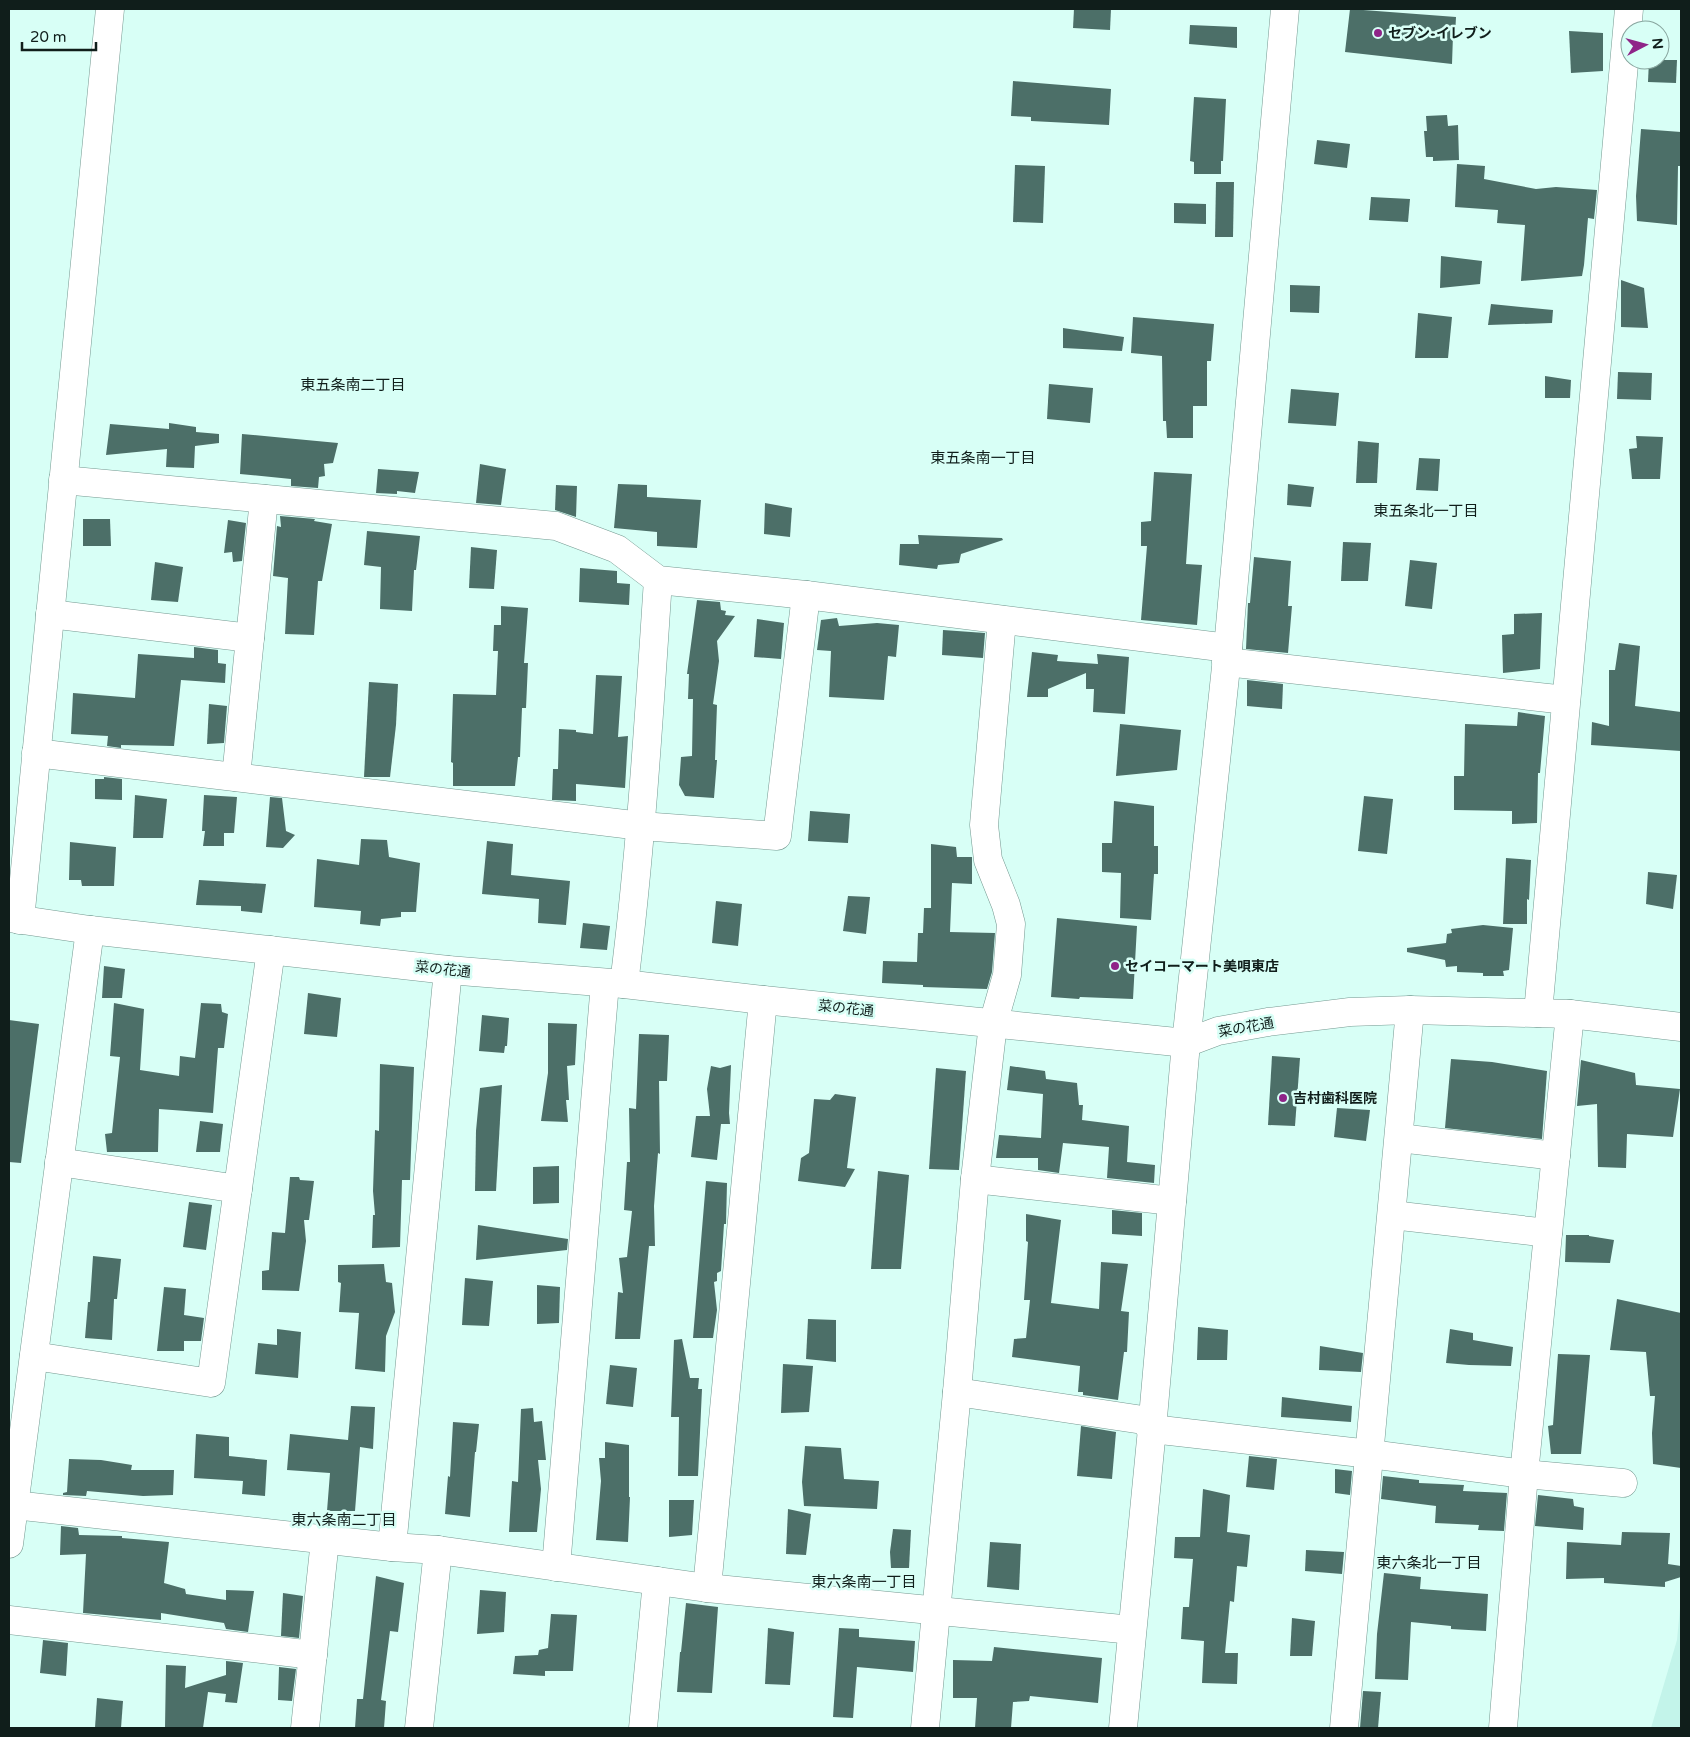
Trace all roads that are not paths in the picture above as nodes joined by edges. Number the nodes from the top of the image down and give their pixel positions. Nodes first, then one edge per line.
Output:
1 (110, 9) edge
2 (1285, 9) edge
3 (1630, 9) edge
4 (64, 480) junction
5 (264, 499) junction
6 (658, 580) junction
7 (806, 595) junction
8 (50, 614) junction
9 (1002, 620) junction
10 (250, 638) junction
11 (1227, 655) junction
12 (1566, 700) junction
13 (36, 752) junction
14 (236, 777) junction
15 (641, 826) junction
16 (14, 919) edge
17 (90, 930) junction
18 (271, 950) junction
19 (448, 970) junction
20 (614, 983) junction
21 (764, 1000) junction
22 (1410, 1010) junction
23 (1538, 1013) junction
24 (1570, 1014) junction
25 (992, 1024) junction
26 (1681, 1027) edge
27 (1186, 1043) junction
28 (1399, 1138) junction
29 (1556, 1156) junction
30 (60, 1162) junction
31 (975, 1179) junction
32 (238, 1189) junction
33 (1172, 1201) junction
34 (1392, 1216) junction
35 (1548, 1233) junction
36 (24, 1369) edge
37 (957, 1392) junction
38 (1152, 1429) junction
39 (1370, 1454) junction
40 (1524, 1474) junction
41 (1623, 1483) dead end
42 (14, 1505) junction
43 (325, 1540) junction
44 (9, 1544) edge
45 (392, 1547) junction
46 (438, 1550) junction
47 (556, 1567) junction
48 (657, 1581) junction
49 (707, 1588) junction
50 (936, 1610) junction
51 (9, 1620) edge
52 (1132, 1630) junction
53 (313, 1655) junction
54 (305, 1728) edge
55 (419, 1728) edge
56 (643, 1728) edge
57 (925, 1728) edge
58 (1123, 1728) edge
59 (1344, 1728) edge
60 (1503, 1728) edge

1 - 4 street
2 - 11 street
3 - 12 street
4 - 5 street
4 - 8 street
5 - 6 street
5 - 10 street
6 - 7 street
6 - 15 street
7 - 9 street
7 - 15 street
8 - 10 street
8 - 13 street
9 - 11 street
9 - 25 street
10 - 14 street
11 - 12 street
11 - 27 street
12 - 23 street
13 - 14 street
13 - 16 street
14 - 15 street
15 - 20 street
16 - 17 street, 菜の花通
17 - 18 street, 菜の花通
17 - 30 street
18 - 19 street, 菜の花通
18 - 32 street
19 - 20 street, 菜の花通
19 - 45 street
20 - 21 street, 菜の花通
20 - 47 street
21 - 25 street, 菜の花通
21 - 49 street
22 - 23 street, 菜の花通
22 - 27 street, 菜の花通
22 - 28 street
23 - 24 street, 菜の花通
24 - 26 street, 菜の花通
24 - 29 street
25 - 27 street, 菜の花通
25 - 31 street
27 - 33 street
28 - 29 street
28 - 34 street
29 - 35 street
30 - 32 street
30 - 36 street
31 - 33 street
31 - 37 street
32 - 36 street
33 - 38 street
34 - 35 street
34 - 39 street
35 - 40 street
36 - 42 street
37 - 38 street
37 - 50 street
38 - 39 street
38 - 52 street
39 - 40 street
39 - 59 street
40 - 41 street
40 - 60 street
42 - 43 street
42 - 44 street
43 - 45 street
43 - 53 street
45 - 46 street
46 - 47 street
46 - 55 street
47 - 48 street
48 - 49 street
48 - 56 street
49 - 50 street
50 - 52 street
50 - 57 street
51 - 53 street
52 - 58 street
53 - 54 street

